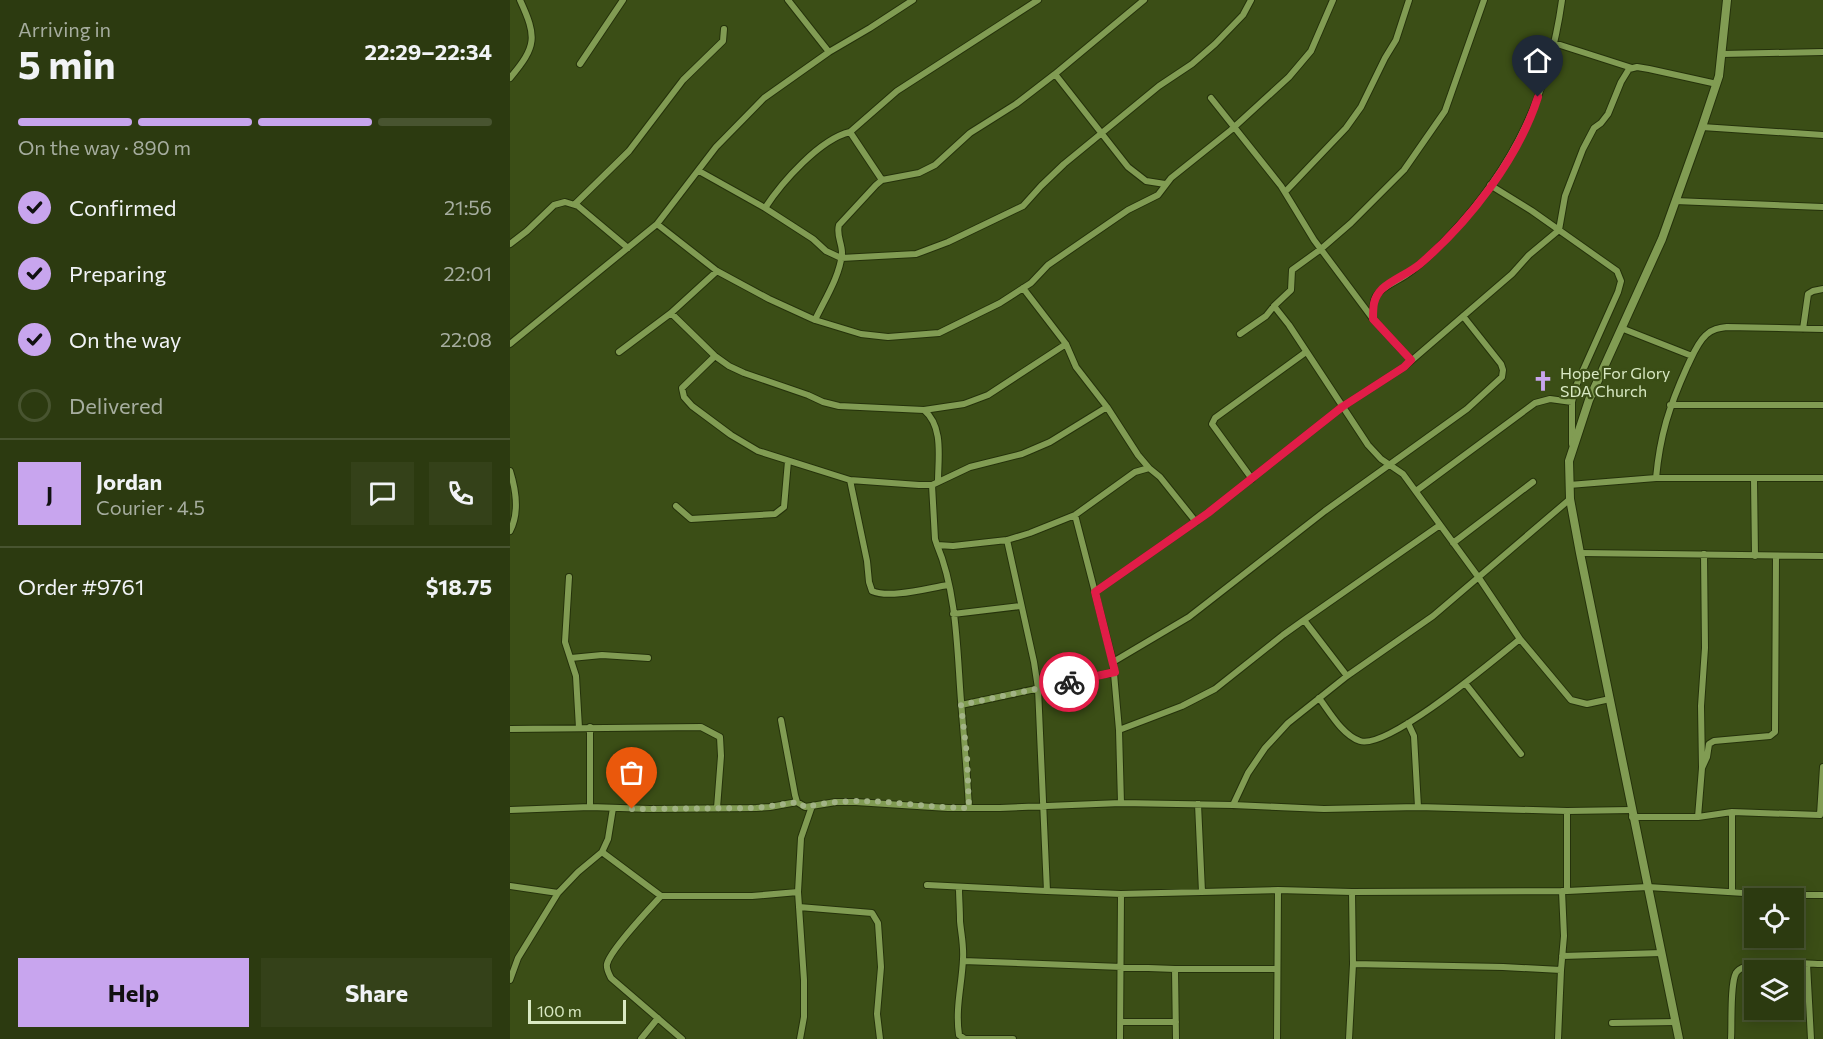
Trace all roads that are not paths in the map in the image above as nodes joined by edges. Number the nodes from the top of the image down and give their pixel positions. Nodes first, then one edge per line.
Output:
1 (520, 0) edge
2 (623, 0) edge
3 (788, 0) edge
4 (913, 0) edge
5 (1038, 0) edge
6 (1144, 0) edge
7 (1251, 0) edge
8 (1333, 0) edge
9 (1409, 0) edge
10 (1484, 0) edge
11 (1562, 0) edge
12 (1727, 0) edge
13 (724, 29) dead end
14 (1554, 43) junction
15 (829, 52) junction
16 (1823, 52) edge
17 (1722, 54) junction
18 (580, 64) dead end
19 (1632, 68) junction
20 (1055, 74) junction
21 (510, 78) edge
22 (1717, 84) junction
23 (1211, 98) dead end
24 (1235, 127) junction
25 (1702, 127) junction
26 (850, 132) junction
27 (1102, 134) junction
28 (1823, 135) edge
29 (699, 171) junction
30 (882, 180) junction
31 (1165, 184) junction
32 (1490, 185) junction
33 (1285, 192) junction
34 (1675, 201) junction
35 (575, 204) junction
36 (1823, 207) edge
37 (765, 208) junction
38 (657, 224) junction
39 (1559, 230) junction
40 (510, 244) edge
41 (628, 248) junction
42 (1321, 249) junction
43 (841, 258) junction
44 (717, 272) junction
45 (1023, 288) junction
46 (1823, 288) edge
47 (1274, 306) junction
48 (671, 313) junction
49 (1463, 316) junction
50 (1373, 319) junction
51 (815, 320) junction
52 (1621, 328) junction
53 (1803, 328) junction
54 (1823, 329) edge
55 (1240, 334) dead end
56 (511, 340) edge
57 (1066, 344) junction
58 (620, 352) dead end
59 (1306, 352) junction
60 (715, 356) junction
61 (1692, 356) junction
62 (1411, 360) junction
63 (1572, 402) junction
64 (1670, 405) junction
65 (1823, 405) edge
66 (1107, 407) junction
67 (1342, 407) junction
68 (924, 410) junction
69 (1572, 450) junction
70 (788, 461) junction
71 (1391, 465) junction
72 (1149, 468) junction
73 (510, 471) edge
74 (1823, 477) edge
75 (1656, 478) junction
76 (1252, 479) junction
77 (1754, 479) junction
78 (850, 480) junction
79 (1533, 482) dead end
80 (935, 483) junction
81 (1569, 484) junction
82 (1416, 491) junction
83 (1570, 499) junction
84 (676, 506) dead end
85 (1074, 515) junction
86 (1196, 522) junction
87 (1440, 525) junction
88 (510, 531) edge
89 (1007, 540) junction
90 (1453, 543) junction
91 (937, 545) junction
92 (1580, 553) junction
93 (1704, 554) junction
94 (1755, 556) junction
95 (1776, 556) junction
96 (1823, 556) edge
97 (569, 577) dead end
98 (1479, 578) junction
99 (948, 585) junction
100 (1095, 592) junction
101 (1021, 606) junction
102 (953, 614) junction
103 (1304, 620) junction
104 (1520, 639) junction
105 (571, 657) junction
106 (648, 658) dead end
107 (1113, 662) junction
108 (1115, 672) junction
109 (1347, 676) junction
110 (1465, 682) junction
111 (1038, 688) junction
112 (1319, 698) junction
113 (1610, 699) junction
114 (961, 705) junction
115 (781, 720) dead end
116 (1408, 723) junction
117 (590, 727) junction
118 (579, 728) junction
119 (510, 729) edge
120 (1119, 730) junction
121 (1521, 754) dead end
122 (1823, 767) edge
123 (1702, 768) junction
124 (798, 802) junction
125 (1121, 803) junction
126 (1198, 804) junction
127 (1233, 805) junction
128 (812, 806) junction
129 (1044, 806) junction
130 (590, 807) junction
131 (717, 807) junction
132 (1418, 807) junction
133 (613, 808) junction
134 (969, 808) junction
135 (510, 810) edge
136 (1567, 811) junction
137 (1732, 812) junction
138 (1632, 813) junction
139 (1822, 815) edge
140 (1698, 817) junction
141 (603, 852) junction
142 (927, 885) dead end
143 (510, 886) edge
144 (959, 887) junction
145 (1648, 887) junction
146 (1278, 890) junction
147 (1047, 891) junction
148 (1565, 891) junction
149 (798, 892) junction
150 (1202, 892) junction
151 (1352, 892) junction
152 (1732, 892) junction
153 (558, 893) junction
154 (1121, 894) junction
155 (1823, 895) edge
156 (661, 896) junction
157 (799, 907) junction
158 (1662, 953) junction
159 (1562, 956) junction
160 (510, 958) edge
161 (518, 958) junction
162 (963, 961) junction
163 (1353, 964) junction
164 (1807, 964) junction
165 (1823, 964) edge
166 (1120, 967) junction
167 (1175, 969) junction
168 (1277, 969) junction
169 (1560, 970) junction
170 (510, 980) edge
171 (658, 1018) junction
172 (1120, 1022) junction
173 (1176, 1022) junction
174 (1676, 1022) junction
175 (1612, 1023) dead end
176 (640, 1039) edge
177 (682, 1039) edge
178 (800, 1039) edge
179 (880, 1039) edge
180 (1013, 1039) edge
181 (1120, 1039) edge
182 (1176, 1039) edge
183 (1277, 1039) edge
184 (1349, 1039) edge
185 (1558, 1039) edge
186 (1679, 1039) edge
187 (1731, 1039) edge
188 (1811, 1039) edge

1 - 21 street
2 - 18 street
3 - 15 street
4 - 15 street
5 - 26 street
6 - 20 street
7 - 27 street
8 - 24 street
9 - 33 street
10 - 42 street
11 - 14 street
12 - 17 street
13 - 35 street
14 - 19 street
14 - 32 street
15 - 29 street
16 - 17 street
17 - 22 street
19 - 22 street
19 - 39 street
20 - 27 street
20 - 30 street
22 - 25 street
23 - 24 street
24 - 31 street
24 - 33 street
25 - 28 street
25 - 34 street
26 - 30 street
26 - 37 street
27 - 31 street
27 - 43 street
29 - 37 street
29 - 38 street
30 - 43 street
31 - 45 street
32 - 39 street
32 - 50 street
33 - 42 street
34 - 36 street
34 - 52 street
35 - 40 street
35 - 41 street
37 - 43 street
38 - 41 street
38 - 44 street
39 - 49 street
39 - 63 street
41 - 56 street
42 - 47 street
42 - 50 street
43 - 51 street
44 - 48 street
44 - 51 street
45 - 51 street
45 - 57 street
46 - 53 street
47 - 55 street
47 - 59 street
48 - 58 street
48 - 60 street
49 - 62 street
49 - 71 street
50 - 62 street
52 - 61 street
52 - 69 street
53 - 54 street
53 - 61 street
57 - 66 street
57 - 68 street
59 - 67 street
59 - 76 street
60 - 68 street
60 - 70 street
61 - 64 street
62 - 67 street
63 - 69 street
63 - 82 street
64 - 65 street
64 - 75 street
66 - 72 street
66 - 80 street
67 - 71 street
67 - 76 street
68 - 80 street
69 - 81 street
70 - 78 street
70 - 84 street
71 - 82 street
71 - 107 street
72 - 85 street
72 - 86 street
73 - 88 street
74 - 77 street
75 - 77 street
75 - 81 street
76 - 86 street
77 - 94 street
78 - 80 street
78 - 99 street
79 - 90 street
80 - 91 street
81 - 83 street
82 - 87 street
83 - 92 street
83 - 98 street
85 - 89 street
85 - 100 street
86 - 100 street
87 - 90 street
87 - 103 street
89 - 91 street
89 - 101 street
90 - 98 street
91 - 99 street
92 - 93 street
92 - 113 street
93 - 94 street
93 - 123 street
94 - 95 street
95 - 96 street
95 - 123 street
97 - 105 street
98 - 104 street
98 - 109 street
99 - 102 street
100 - 107 street
101 - 102 street
101 - 111 street
102 - 114 street
103 - 109 street
103 - 120 street
104 - 110 street
104 - 113 street
105 - 106 street
105 - 118 street
107 - 108 street
108 - 111 street
108 - 120 street
109 - 112 street
110 - 116 street
110 - 121 street
111 - 114 street
111 - 129 street
112 - 116 street
112 - 127 street
113 - 138 street
114 - 134 street
115 - 124 street
116 - 132 street
117 - 118 street
117 - 130 street
117 - 131 street
118 - 119 street
120 - 125 street
122 - 139 street
123 - 140 street
124 - 128 street
124 - 131 street
125 - 126 street
125 - 129 street
126 - 127 street
126 - 150 street
127 - 132 street
128 - 134 street
128 - 149 street
129 - 134 street
129 - 147 street
130 - 133 street
130 - 135 street
131 - 133 street
132 - 136 street
133 - 141 street
136 - 138 street
136 - 148 street
137 - 139 street
137 - 140 street
137 - 152 street
138 - 140 street
138 - 145 street
141 - 153 street
141 - 156 street
142 - 144 street
143 - 153 street
144 - 147 street
144 - 162 street
145 - 148 street
145 - 152 street
145 - 158 street
146 - 150 street
146 - 151 street
146 - 168 street
147 - 154 street
148 - 151 street
148 - 159 street
149 - 156 street
149 - 157 street
150 - 154 street
151 - 163 street
152 - 155 street
153 - 161 street
154 - 166 street
156 - 171 street
157 - 178 street
157 - 179 street
158 - 159 street
158 - 174 street
159 - 169 street
160 - 161 street
161 - 170 street
162 - 166 street
162 - 180 street
163 - 169 street
163 - 184 street
164 - 165 street
164 - 187 street
164 - 188 street
166 - 167 street
166 - 172 street
167 - 168 street
167 - 173 street
168 - 183 street
169 - 185 street
171 - 176 street
171 - 177 street
172 - 173 street
172 - 181 street
173 - 182 street
174 - 175 street
174 - 186 street

